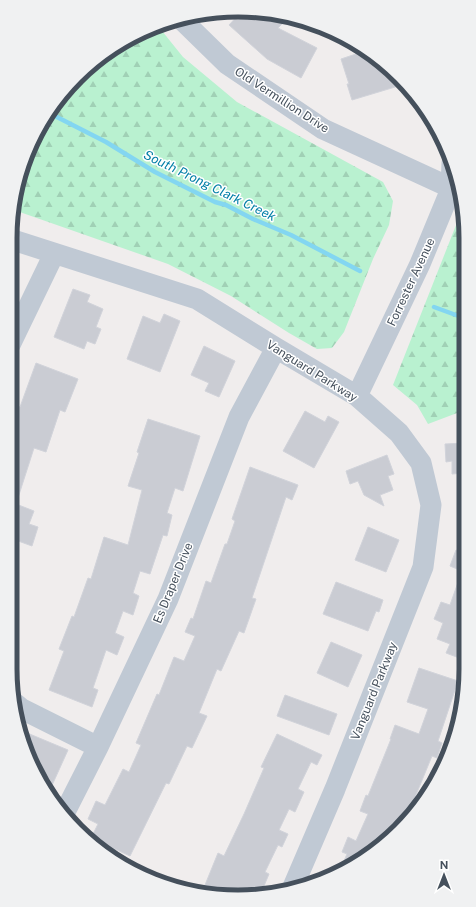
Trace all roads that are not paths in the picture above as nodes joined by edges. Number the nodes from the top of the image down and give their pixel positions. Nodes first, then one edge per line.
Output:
1 (186, 24) edge
2 (453, 189) edge
3 (454, 192) edge
4 (17, 241) edge
5 (54, 254) junction
6 (17, 331) edge
7 (276, 348) junction
8 (357, 396) junction
9 (20, 708) edge
10 (98, 747) junction
11 (67, 809) edge
12 (295, 882) edge

1 - 2 street, Old Vermillion Drive
3 - 8 street, Forrester Avenue
4 - 5 street, Vanguard Parkway
5 - 6 street
5 - 7 street, Vanguard Parkway
7 - 8 street, Vanguard Parkway
7 - 10 street, Es Draper Drive
8 - 12 street, Vanguard Parkway
9 - 10 street
10 - 11 street, Es Draper Drive

